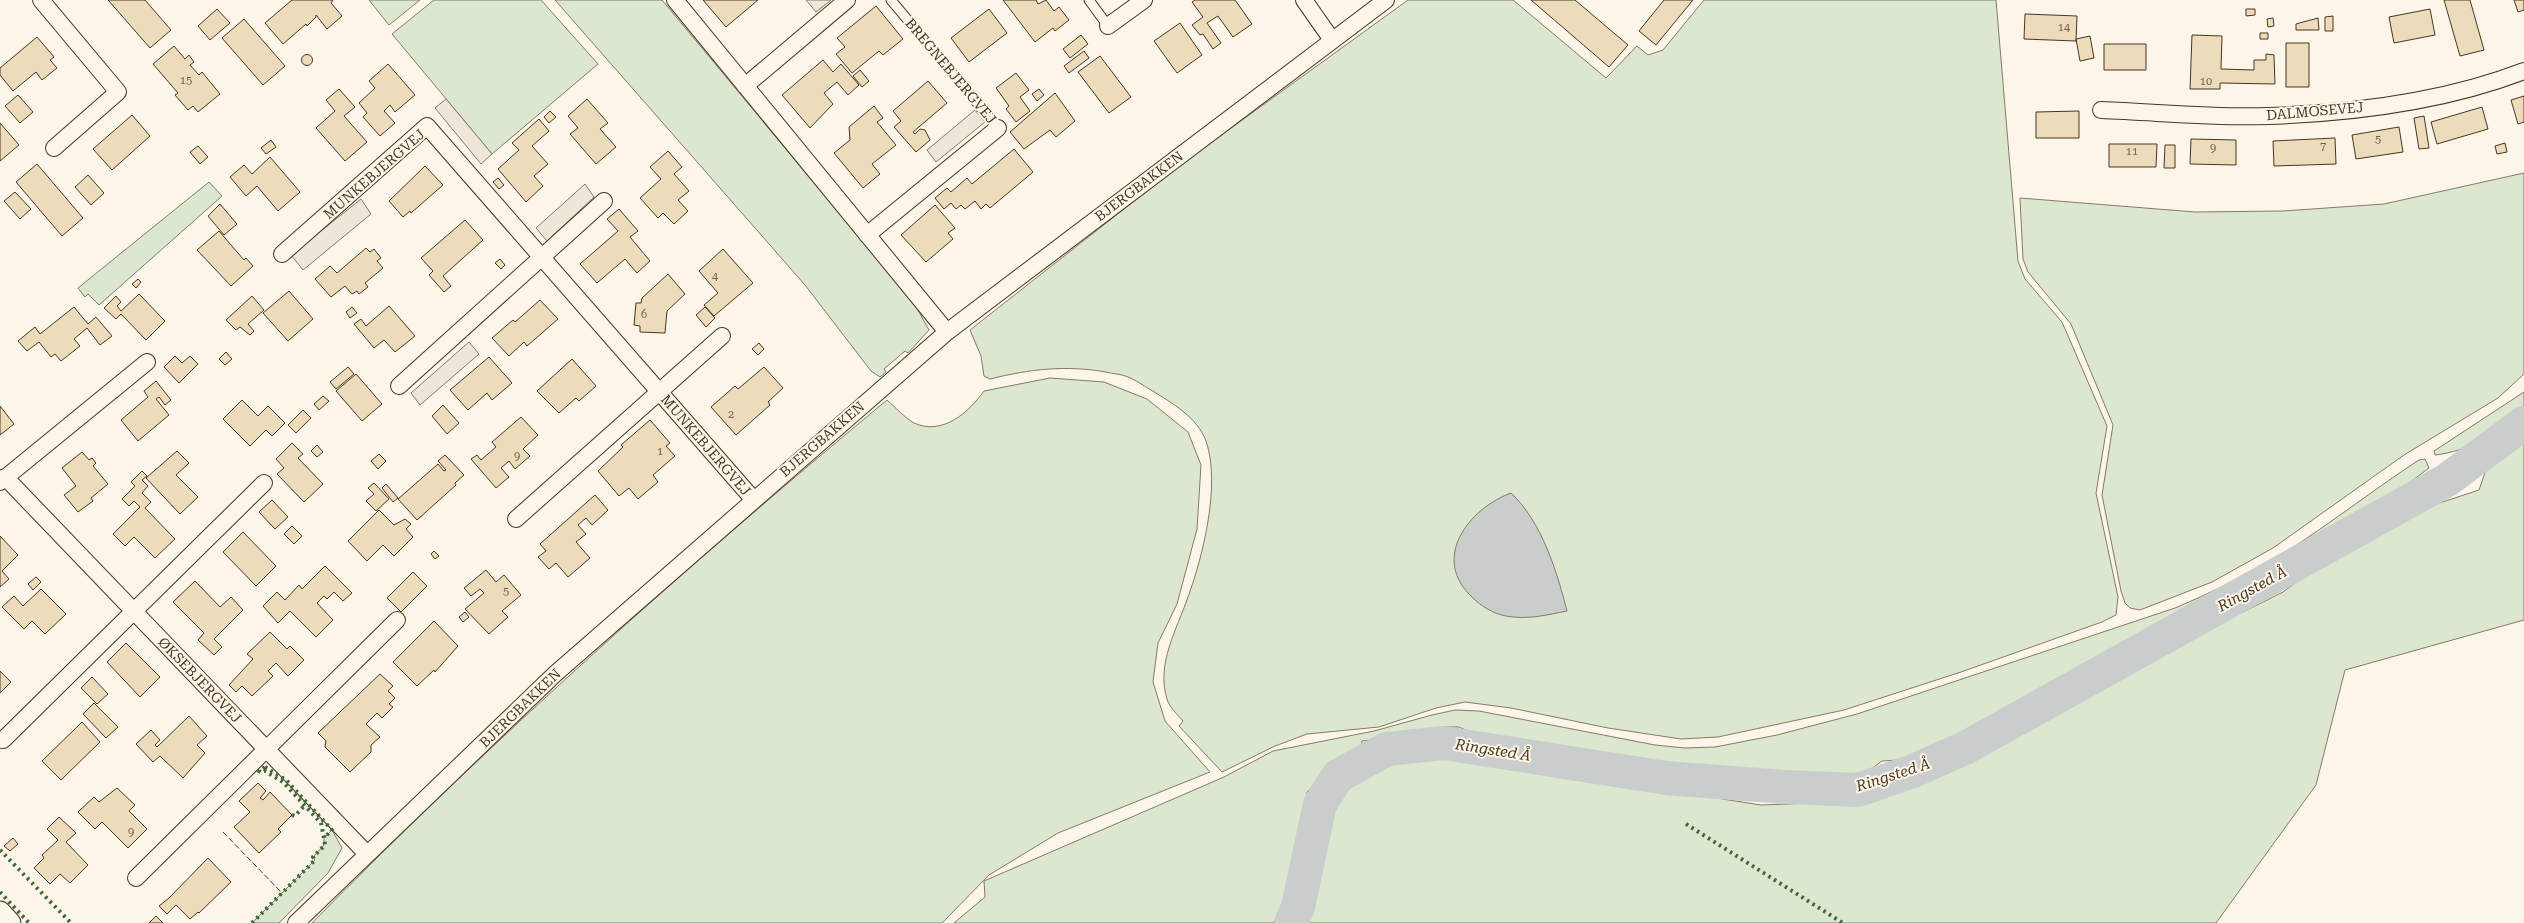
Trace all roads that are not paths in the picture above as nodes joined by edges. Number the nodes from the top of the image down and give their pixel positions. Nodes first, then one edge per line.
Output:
1 (675, 0) edge
2 (847, 0) edge
3 (891, 0) edge
4 (1089, 0) edge
5 (1144, 0) edge
6 (1304, 0) edge
7 (1386, 0) edge
8 (49, 2) edge
9 (1108, 26) joint
10 (1332, 40) junction
11 (2524, 71) edge
12 (745, 86) junction
13 (2102, 110) dead end
14 (998, 128) joint
15 (54, 148) dead end
16 (604, 201) dead end
17 (867, 235) junction
18 (282, 254) dead end
19 (541, 257) junction
20 (947, 332) junction
21 (722, 336) dead end
22 (147, 362) dead end
23 (399, 386) dead end
24 (659, 391) junction
25 (3, 480) edge
26 (264, 483) dead end
27 (753, 499) junction
28 (516, 519) dead end
29 (134, 611) junction
30 (397, 620) dead end
31 (2, 740) dead end
32 (267, 749) junction
33 (367, 854) junction
34 (136, 878) dead end
35 (0, 912) edge
36 (10, 923) edge
37 (296, 923) edge

1 - 12 street
2 - 12 street
3 - 14 lane, BREGNEBJERGVEJ
4 - 9 lane
5 - 9 street
6 - 10 street
7 - 10 street, BJERGBAKKEN
8 - 15 street
10 - 20 street, BJERGBAKKEN
11 - 13 street, DALMOSEVEJ
12 - 17 street
14 - 17 street, BREGNEBJERGVEJ
16 - 19 street
17 - 20 street
18 - 19 street, MUNKEBJERGVEJ
19 - 23 street
19 - 24 street, MUNKEBJERGVEJ
20 - 27 street, BJERGBAKKEN
21 - 24 street, MUNKEBJERGVEJ
22 - 25 street, ØKSEBJERGVEJ
24 - 27 street, MUNKEBJERGVEJ
24 - 28 street, MUNKEBJERGVEJ
25 - 29 street, ØKSEBJERGVEJ
26 - 29 street
27 - 33 street, BJERGBAKKEN
29 - 31 street
29 - 32 street, ØKSEBJERGVEJ
30 - 32 street
32 - 33 street, ØKSEBJERGVEJ
32 - 34 street
33 - 37 street, BJERGBAKKEN
35 - 36 street

